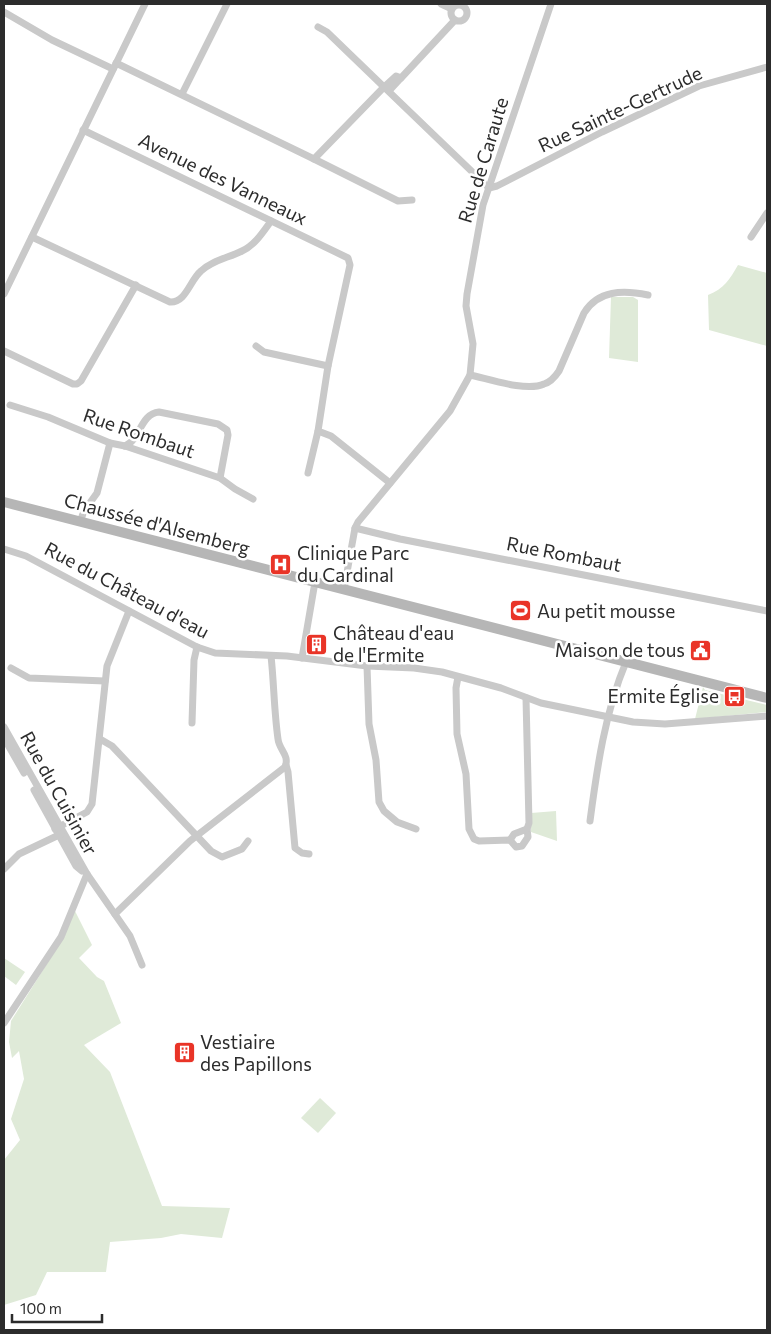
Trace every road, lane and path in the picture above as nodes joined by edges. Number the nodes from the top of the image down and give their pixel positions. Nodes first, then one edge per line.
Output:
1 (145, 4) edge
2 (227, 4) edge
3 (441, 4) edge
4 (551, 4) edge
5 (452, 9) junction
6 (4, 12) edge
7 (455, 20) junction
8 (318, 27) dead end
9 (115, 66) junction
10 (767, 67) edge
11 (386, 89) junction
12 (182, 94) junction
13 (84, 130) junction
14 (314, 160) junction
15 (489, 188) junction
16 (412, 200) dead end
17 (767, 213) edge
18 (271, 221) junction
19 (32, 237) junction
20 (750, 237) dead end
21 (136, 286) junction
22 (4, 294) edge
23 (648, 295) dead end
24 (256, 346) dead end
25 (4, 351) edge
26 (328, 366) junction
27 (470, 375) junction
28 (10, 404) dead end
29 (318, 431) junction
30 (110, 443) junction
31 (125, 446) junction
32 (308, 473) dead end
33 (220, 478) junction
34 (390, 483) junction
35 (253, 500) dead end
36 (4, 502) edge
37 (80, 522) junction
38 (355, 528) junction
39 (4, 549) edge
40 (315, 582) junction
41 (344, 589) junction
42 (129, 611) junction
43 (767, 612) edge
44 (197, 647) junction
45 (271, 656) junction
46 (302, 658) junction
47 (626, 662) junction
48 (367, 666) junction
49 (10, 668) dead end
50 (458, 677) junction
51 (105, 681) junction
52 (526, 698) junction
53 (767, 698) edge
54 (767, 716) edge
55 (608, 718) junction
56 (192, 723) dead end
57 (4, 727) edge
58 (4, 738) edge
59 (100, 738) junction
60 (285, 768) junction
61 (590, 821) dead end
62 (527, 829) junction
63 (416, 830) dead end
64 (60, 831) junction
65 (197, 835) junction
66 (510, 840) junction
67 (248, 841) dead end
68 (309, 854) dead end
69 (4, 869) edge
70 (87, 874) junction
71 (115, 914) junction
72 (142, 965) dead end
73 (4, 1023) edge

1 - 9 street
2 - 12 street
3 - 5 street
4 - 15 street, Rue de Caraute
5 - 7 street
5 - 7 street
6 - 9 street
7 - 11 street
8 - 11 street
9 - 12 street
9 - 13 street
10 - 15 street, Rue Sainte-Gertrude
11 - 14 street
11 - 15 street
12 - 14 street
13 - 18 street, Avenue des Vanneaux
13 - 19 street
14 - 16 street
15 - 27 street, Rue de Caraute
17 - 20 street
18 - 21 street
18 - 26 street, Avenue des Vanneaux
19 - 21 street
19 - 22 street
21 - 25 street
23 - 27 street
24 - 26 street
26 - 29 street
27 - 34 street, Rue de Caraute
28 - 30 street, Rue Rombaut
29 - 32 street
29 - 34 street
30 - 31 street, Rue Rombaut
30 - 37 street
31 - 33 street, Rue Rombaut
31 - 33 street
33 - 35 street, Rue Rombaut
34 - 38 street, Rue de Caraute
36 - 37 main road, Chaussée d'Alsemberg
37 - 40 main road, Chaussée d'Alsemberg
38 - 41 street, Rue de Caraute
38 - 43 street, Rue Rombaut
39 - 42 street, Rue du Château d'eau
40 - 41 main road, Chaussée d'Alsemberg
40 - 46 street
41 - 47 main road, Chaussée d'Alsemberg
42 - 44 street, Rue du Château d'eau
42 - 51 street
44 - 45 street, Rue du Château d'eau
44 - 56 street
45 - 46 street, Rue du Château d'eau
45 - 60 street
46 - 48 street, Rue du Château d'eau
47 - 53 main road, Chaussée d'Alsemberg
47 - 55 street
48 - 50 street, Rue du Château d'eau
48 - 63 street
49 - 51 street
50 - 52 street, Rue du Château d'eau
50 - 66 street
51 - 59 street
52 - 55 street, Rue du Château d'eau
52 - 62 street
54 - 55 street, Rue du Château d'eau
55 - 61 street
57 - 64 street, Rue du Cuisinier
58 - 64 street, Rue du Cuisinier
59 - 64 street
59 - 65 street
60 - 65 street
60 - 68 street
62 - 66 street
62 - 66 street
64 - 69 street
64 - 70 street, Rue du Cuisinier
65 - 67 street
65 - 71 street
70 - 71 street, Rue du Cuisinier
70 - 73 street
71 - 72 street, Rue du Cuisinier

